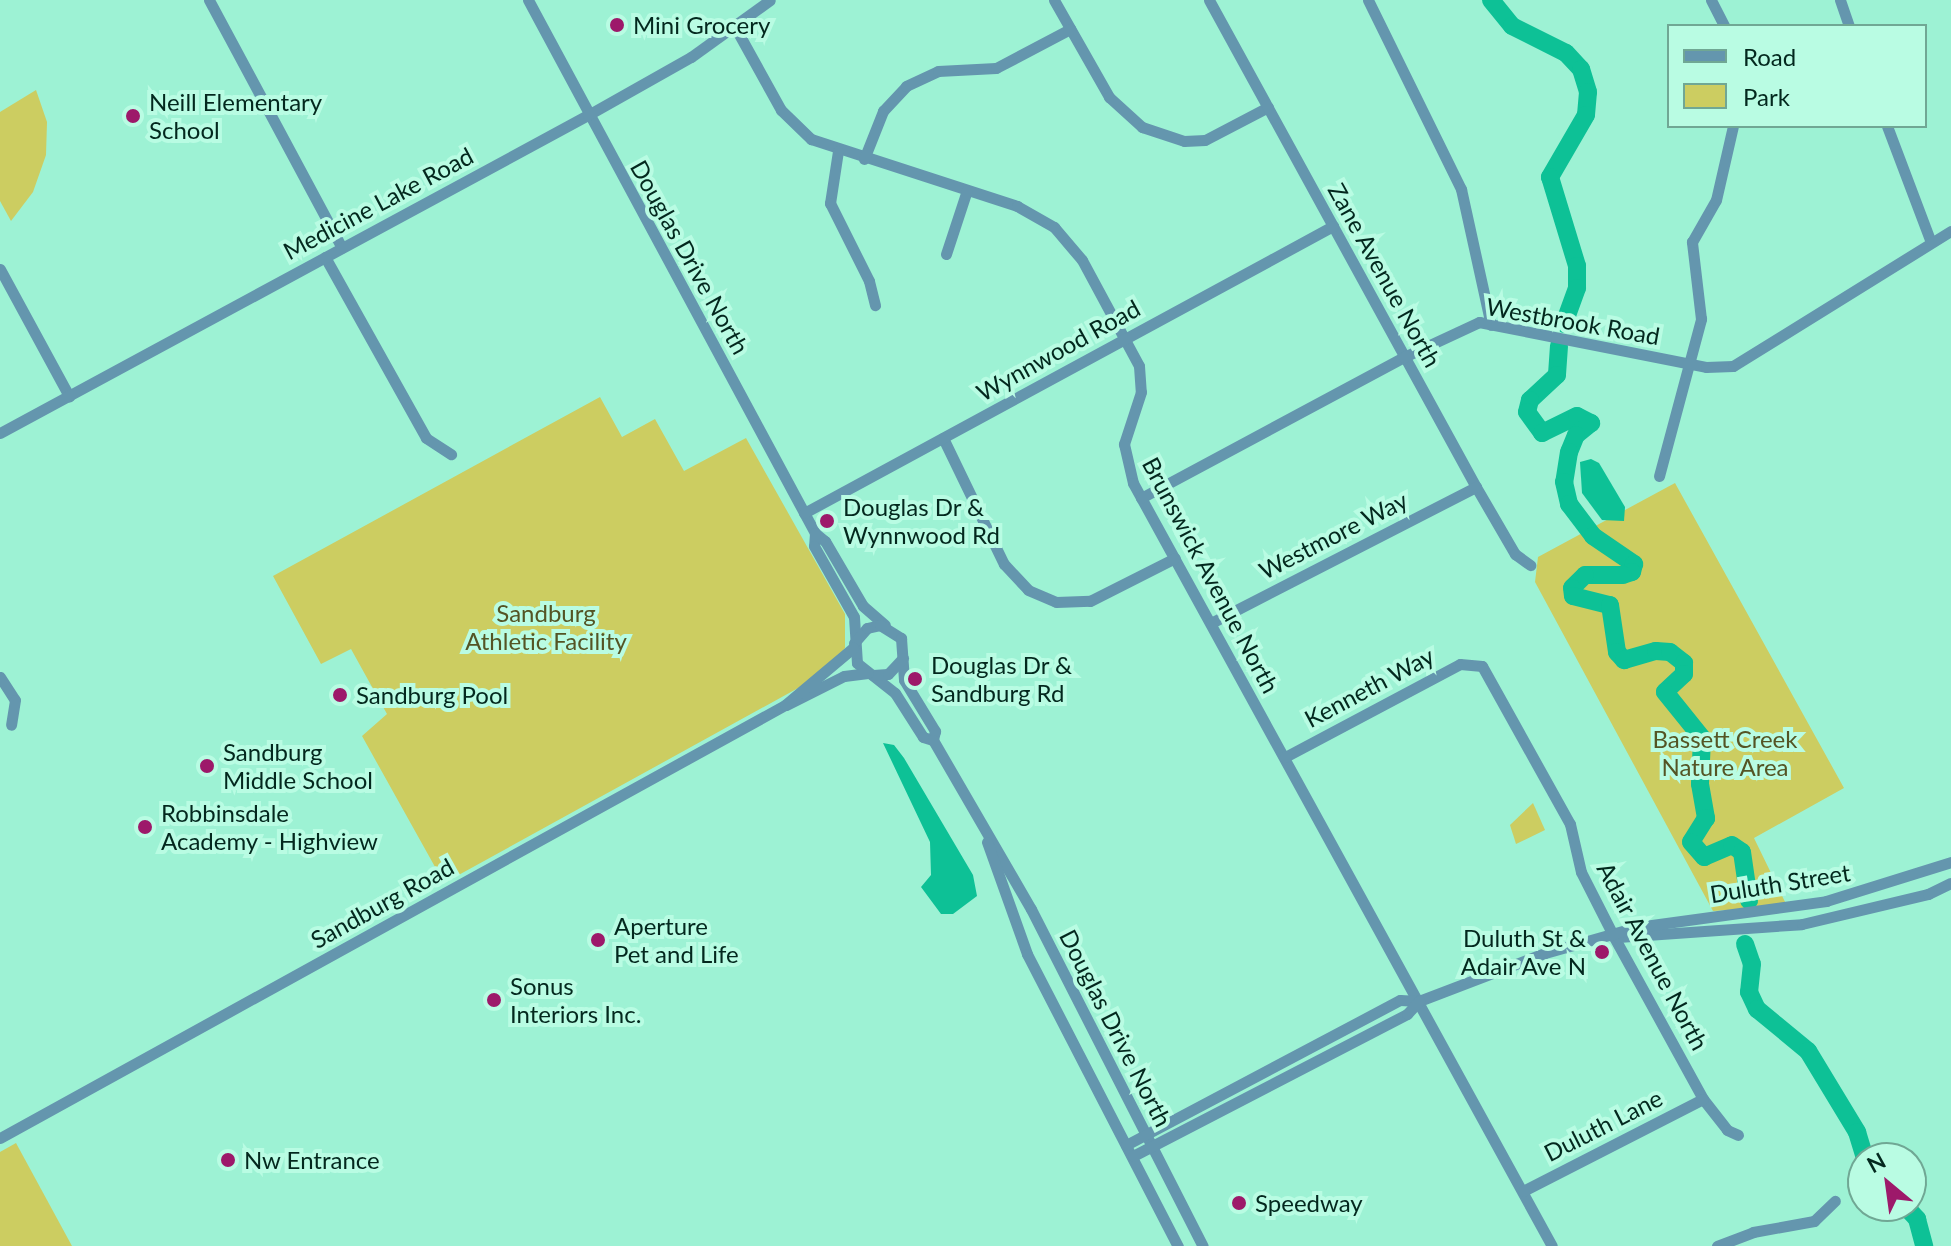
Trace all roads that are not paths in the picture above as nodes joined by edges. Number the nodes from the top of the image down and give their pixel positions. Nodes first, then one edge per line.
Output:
1 (209, 0) edge
2 (528, 0) edge
3 (770, 0) edge
4 (1054, 0) edge
5 (1209, 0) edge
6 (1368, 0) edge
7 (1711, 0) edge
8 (1840, 0) edge
9 (1723, 24) edge
10 (1848, 24) edge
11 (735, 27) junction
12 (1070, 29) junction
13 (1268, 107) junction
14 (588, 115) junction
15 (1733, 128) edge
16 (1888, 128) edge
17 (838, 151) junction
18 (864, 159) junction
19 (967, 190) junction
20 (1333, 226) junction
21 (1951, 231) edge
22 (1930, 240) junction
23 (342, 248) junction
24 (946, 254) dead end
25 (325, 257) junction
26 (0, 269) edge
27 (875, 305) dead end
28 (1491, 325) junction
29 (1125, 338) junction
30 (1404, 357) junction
31 (1690, 364) junction
32 (69, 396) junction
33 (0, 433) edge
34 (943, 438) junction
35 (451, 454) dead end
36 (1659, 476) dead end
37 (1476, 487) junction
38 (1141, 498) junction
39 (804, 513) junction
40 (815, 533) junction
41 (1175, 558) junction
42 (1530, 565) dead end
43 (1211, 623) junction
44 (886, 626) junction
45 (854, 645) junction
46 (903, 658) junction
47 (1476, 663) joint
48 (871, 674) junction
49 (0, 677) edge
50 (785, 705) junction
51 (11, 725) dead end
52 (933, 740) junction
53 (1285, 757) junction
54 (984, 834) junction
55 (1951, 862) edge
56 (1951, 883) edge
57 (1614, 937) junction
58 (1419, 1001) junction
59 (1703, 1099) junction
60 (1146, 1135) junction
61 (1738, 1135) dead end
62 (0, 1138) edge
63 (1126, 1145) junction
64 (1151, 1148) junction
65 (1133, 1156) junction
66 (1523, 1191) junction
67 (1835, 1201) dead end
68 (1178, 1246) edge
69 (1203, 1246) edge
70 (1552, 1246) edge
71 (1717, 1246) edge

1 - 23 street
2 - 14 street, Douglas Drive North
3 - 11 street, Medicine Lake Road
4 - 12 street
5 - 13 street, Zane Avenue North
6 - 28 street
7 - 9 street
8 - 10 street
11 - 14 street, Medicine Lake Road
11 - 17 street, Brunswick Avenue North
12 - 13 street
12 - 18 street
13 - 20 street, Zane Avenue North
14 - 23 street, Medicine Lake Road
14 - 39 street, Douglas Drive North
15 - 31 street
16 - 22 street
17 - 18 street, Brunswick Avenue North
17 - 27 street
18 - 19 street, Brunswick Avenue North
19 - 24 street
19 - 29 street, Brunswick Avenue North
20 - 29 street, Wynnwood Road
20 - 30 street, Zane Avenue North
21 - 22 street, Westbrook Road
22 - 31 street, Westbrook Road
23 - 25 street, Medicine Lake Road
25 - 32 street, Medicine Lake Road
25 - 35 street
26 - 32 street
28 - 30 street, Westbrook Road
28 - 31 street, Westbrook Road
29 - 34 street, Wynnwood Road
29 - 38 street, Brunswick Avenue North
30 - 37 street, Zane Avenue North
30 - 38 street, Westbrook Road
31 - 36 street
32 - 33 street, Medicine Lake Road
34 - 39 street, Wynnwood Road
34 - 41 street
37 - 42 street, Zane Avenue North
37 - 43 street, Westmore Way
38 - 41 street, Brunswick Avenue North
39 - 40 street, Douglas Drive North
40 - 44 street, Douglas Drive North
40 - 45 street, Douglas Drive North
41 - 43 street, Brunswick Avenue North
43 - 53 street, Brunswick Avenue North
44 - 45 street
44 - 46 street, Douglas Drive North
45 - 48 street, Douglas Drive North
45 - 50 street, Sandburg Road
46 - 48 street
46 - 52 street, Douglas Drive North
47 - 53 street, Kenneth Way
47 - 57 street, Adair Avenue North
48 - 50 street, Sandburg Road
48 - 52 street, Douglas Drive North
49 - 51 street
50 - 62 street, Sandburg Road
52 - 54 street, Douglas Drive North
53 - 58 street, Brunswick Avenue North
54 - 60 street, Douglas Drive North
54 - 63 street, Douglas Drive North
55 - 57 street, Duluth Street
56 - 57 street, Duluth Street
57 - 58 street, Duluth Street
57 - 59 street, Adair Avenue North
58 - 60 street, Duluth Street
58 - 64 street, Duluth Street
58 - 66 street, Brunswick Avenue North
59 - 61 street, Adair Avenue North
59 - 66 street, Duluth Lane
60 - 63 street, Duluth Street
60 - 64 street, Douglas Drive North
63 - 65 street, Douglas Drive North
64 - 65 street, Duluth Street
64 - 69 street, Douglas Drive North
65 - 68 street, Douglas Drive North
66 - 70 street, Brunswick Avenue North
67 - 71 street

